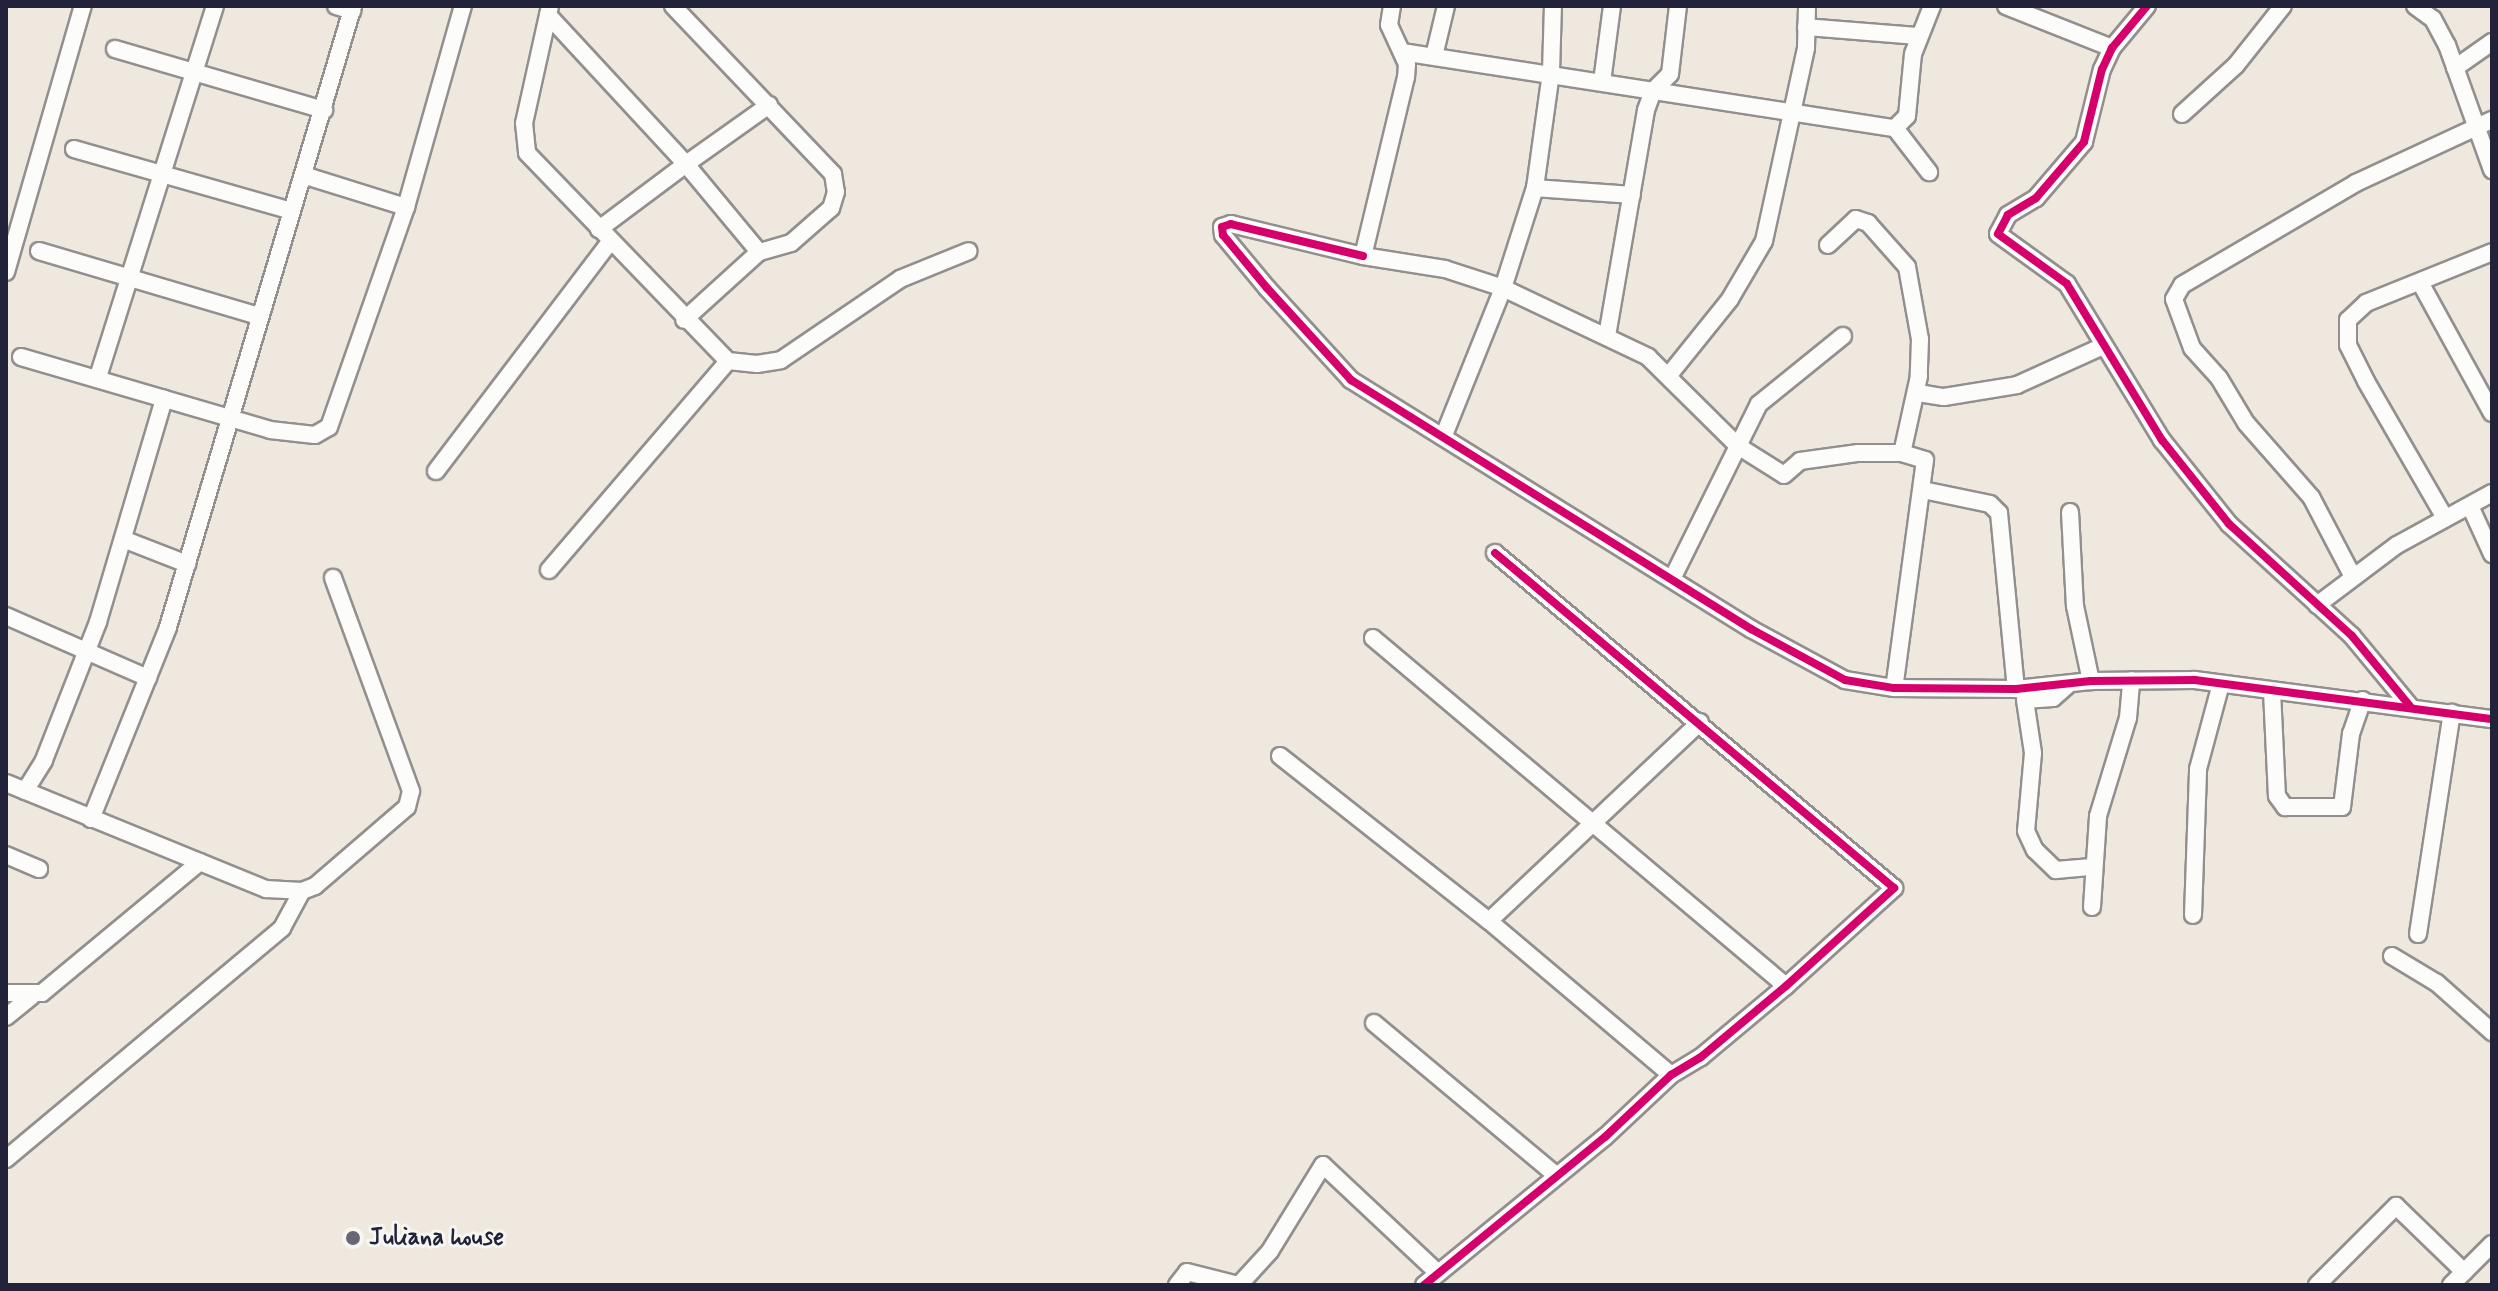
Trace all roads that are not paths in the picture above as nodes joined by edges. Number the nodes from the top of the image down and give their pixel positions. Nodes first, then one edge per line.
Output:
1 (83, 6) edge
2 (215, 6) edge
3 (463, 6) edge
4 (673, 6) edge
5 (1392, 6) edge
6 (1446, 6) edge
7 (1553, 6) edge
8 (1612, 6) edge
9 (1678, 6) edge
10 (1807, 6) edge
11 (1932, 6) edge
12 (2006, 6) edge
13 (2124, 6) edge
14 (2147, 6) edge
15 (2283, 6) edge
16 (2415, 6) edge
17 (347, 8) edge
18 (549, 11) edge
19 (2131, 23) junction
20 (1806, 27) junction
21 (1919, 36) junction
22 (2492, 42) edge
23 (2112, 48) junction
24 (115, 49) dead end
25 (1402, 52) junction
26 (1434, 56) junction
27 (2455, 68) junction
28 (196, 72) junction
29 (1551, 72) junction
30 (1602, 82) junction
31 (1653, 91) junction
32 (769, 105) junction
33 (324, 110) junction
34 (1794, 111) junction
35 (2182, 114) dead end
36 (2492, 120) edge
37 (1895, 128) junction
38 (2477, 129) junction
39 (74, 149) dead end
40 (686, 164) junction
41 (2492, 170) edge
42 (166, 172) junction
43 (1929, 172) dead end
44 (303, 175) junction
45 (1535, 188) junction
46 (1632, 195) junction
47 (406, 207) junction
48 (291, 211) junction
49 (604, 236) junction
50 (1828, 245) dead end
51 (39, 251) dead end
52 (969, 251) dead end
53 (759, 252) junction
54 (2492, 252) edge
55 (1363, 256) junction
56 (6, 272) edge
57 (133, 276) junction
58 (2421, 284) junction
59 (1503, 288) junction
60 (259, 316) junction
61 (684, 320) junction
62 (1607, 336) junction
63 (1843, 336) dead end
64 (2103, 346) junction
65 (21, 357) dead end
66 (728, 361) junction
67 (1669, 375) junction
68 (98, 377) junction
69 (1918, 393) junction
70 (164, 399) junction
71 (2492, 413) edge
72 (229, 418) junction
73 (1444, 435) junction
74 (1738, 446) junction
75 (1902, 453) junction
76 (436, 471) dead end
77 (1923, 490) junction
78 (2492, 493) edge
79 (2470, 506) junction
80 (2070, 512) dead end
81 (2445, 518) junction
82 (123, 539) junction
83 (1495, 553) dead end
84 (2492, 554) edge
85 (187, 564) junction
86 (549, 570) dead end
87 (2352, 575) junction
88 (1673, 577) junction
89 (333, 578) dead end
90 (2317, 605) junction
91 (6, 616) edge
92 (1373, 638) dead end
93 (87, 650) junction
94 (148, 678) junction
95 (2131, 680) junction
96 (2091, 681) junction
97 (2221, 684) junction
98 (2068, 685) junction
99 (1894, 688) junction
100 (2016, 689) junction
101 (2272, 691) junction
102 (2363, 700) junction
103 (2410, 706) junction
104 (2452, 713) junction
105 (2492, 719) edge
106 (1700, 722) junction
107 (1280, 756) dead end
108 (6, 783) edge
109 (25, 791) junction
110 (91, 819) junction
111 (1592, 825) junction
112 (6, 855) edge
113 (200, 862) junction
114 (2092, 867) junction
115 (39, 869) dead end
116 (302, 891) junction
117 (2092, 907) dead end
118 (2193, 915) dead end
119 (1489, 921) junction
120 (2418, 934) dead end
121 (2392, 956) dead end
122 (1786, 986) junction
123 (6, 993) edge
124 (32, 996) junction
125 (6, 1017) edge
126 (1374, 1023) dead end
127 (2492, 1032) edge
128 (1671, 1075) junction
129 (6, 1159) edge
130 (1556, 1175) junction
131 (2492, 1244) edge
132 (2464, 1272) junction
133 (1438, 1273) junction
134 (1177, 1285) edge
135 (1239, 1285) edge
136 (1424, 1285) edge
137 (2317, 1285) edge
138 (2451, 1285) edge

1 - 56 street
2 - 28 street
3 - 47 street
4 - 32 street
5 - 25 street
6 - 26 street
7 - 29 street
8 - 30 street
9 - 31 street
10 - 20 street
11 - 21 street
12 - 23 street
13 - 19 street
14 - 19 street
15 - 35 street
16 - 27 street
17 - 33 street
18 - 40 street
18 - 49 street
19 - 23 street
20 - 21 street
20 - 34 street
21 - 37 street
22 - 27 street
23 - 64 street
24 - 28 street
25 - 26 street
25 - 55 street
26 - 29 street
27 - 38 street
28 - 33 street
28 - 42 street
29 - 30 street
29 - 45 street
30 - 31 street
31 - 34 street
31 - 46 street
32 - 40 street
32 - 53 street
33 - 44 street
34 - 37 street
34 - 67 street
36 - 38 street
37 - 43 street
38 - 41 street
38 - 87 street
39 - 42 street
40 - 49 street
40 - 53 street
42 - 48 street
42 - 57 street
44 - 47 street
44 - 48 street
45 - 46 street
45 - 59 street
46 - 62 street
47 - 72 street
48 - 60 street
49 - 61 street
49 - 76 street
50 - 69 street
51 - 57 street
52 - 66 street
53 - 61 street
54 - 58 street
55 - 59 street
55 - 73 street
57 - 60 street
57 - 68 street
58 - 71 street
58 - 81 street
59 - 62 street
59 - 73 street
60 - 72 street
61 - 66 street
62 - 67 street
63 - 74 street
64 - 69 street
64 - 90 street
65 - 68 street
66 - 86 street
67 - 74 street
68 - 70 street
69 - 75 street
70 - 72 street
70 - 82 street
72 - 85 street
73 - 88 street
74 - 75 street
74 - 88 street
75 - 77 street
77 - 99 street
77 - 100 street
78 - 79 street
79 - 81 street
79 - 84 street
80 - 96 street
81 - 87 street
82 - 85 street
82 - 93 street
83 - 106 street
85 - 94 street
87 - 90 street
88 - 99 street
89 - 116 street
90 - 103 street
91 - 93 street
92 - 111 street
93 - 94 street
93 - 109 street
94 - 110 street
95 - 96 street
95 - 97 street
95 - 114 street
96 - 98 street
97 - 101 street
97 - 118 street
98 - 100 street
98 - 114 street
99 - 100 street
101 - 102 street
101 - 102 street
102 - 103 street
103 - 104 street
104 - 105 street
104 - 120 street
106 - 111 street
106 - 122 street
107 - 119 street
108 - 109 street
109 - 110 street
110 - 113 street
111 - 119 street
111 - 122 street
112 - 115 street
113 - 116 street
113 - 124 street
114 - 117 street
116 - 129 street
119 - 128 street
121 - 127 street
122 - 128 street
123 - 124 street
124 - 125 street
126 - 130 street
128 - 130 street
130 - 133 street
131 - 132 street
132 - 137 street
132 - 138 street
133 - 135 street
133 - 136 street
134 - 135 street

